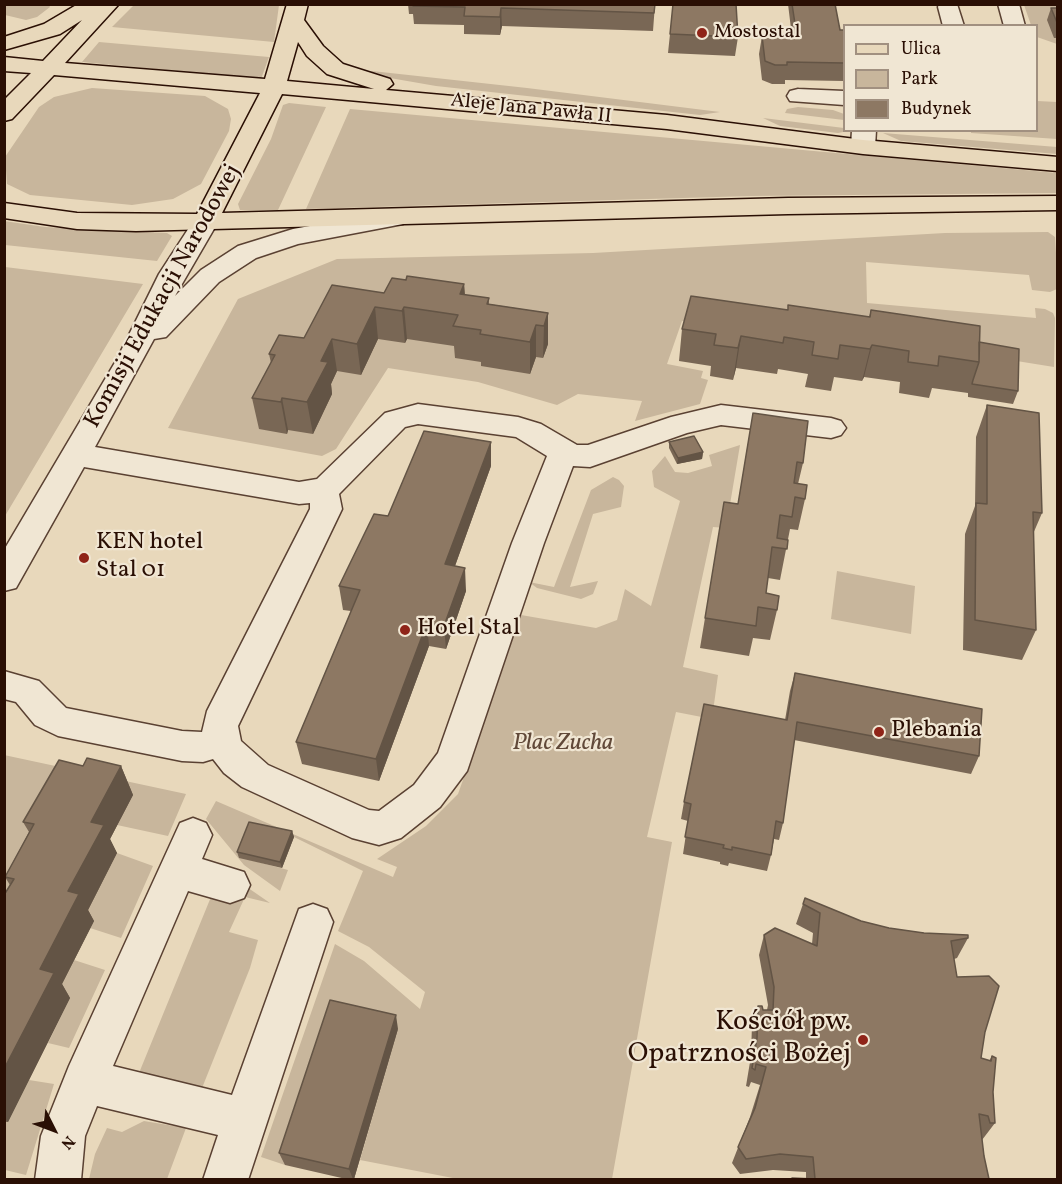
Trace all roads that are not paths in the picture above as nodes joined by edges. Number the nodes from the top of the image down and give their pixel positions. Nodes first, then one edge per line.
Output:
1 (94, 4) edge
2 (109, 4) edge
3 (1008, 4) edge
4 (295, 12) edge
5 (1014, 24) edge
6 (4, 44) edge
7 (4, 64) edge
8 (47, 67) junction
9 (274, 86) junction
10 (798, 96) dead end
11 (843, 98) edge
12 (439, 101) junction
13 (4, 114) edge
14 (864, 139) edge
15 (1058, 164) edge
16 (1058, 203) edge
17 (4, 210) edge
18 (414, 216) junction
19 (205, 222) junction
20 (131, 359) junction
21 (831, 428) dead end
22 (563, 453) junction
23 (77, 455) junction
24 (323, 489) junction
25 (4, 579) edge
26 (4, 685) edge
27 (223, 741) junction
28 (230, 885) dead end
29 (312, 922) dead end
30 (83, 1083) junction
31 (247, 1120) junction
32 (58, 1179) edge
33 (225, 1179) edge

1 - 6 main road
2 - 8 main road
3 - 5 street
4 - 9 main road, Komisji Edukacji Narodowej
4 - 12 main road
7 - 8 main road, Aleje Jana Pawła II
8 - 9 main road, Aleje Jana Pawła II
8 - 13 main road
9 - 12 main road, Aleje Jana Pawła II
9 - 19 main road, Komisji Edukacji Narodowej
10 - 11 street
12 - 14 main road, Aleje Jana Pawła II
14 - 15 main road, Aleje Jana Pawła II
16 - 18 main road
17 - 19 main road
18 - 19 main road
18 - 20 street
19 - 20 street, Komisji Edukacji Narodowej
20 - 23 street, Komisji Edukacji Narodowej
21 - 22 street
22 - 24 street
22 - 27 street
23 - 24 street
23 - 25 street, Komisji Edukacji Narodowej
24 - 27 street
26 - 27 street
28 - 30 street
29 - 31 street
30 - 31 street
30 - 32 street
31 - 33 street

